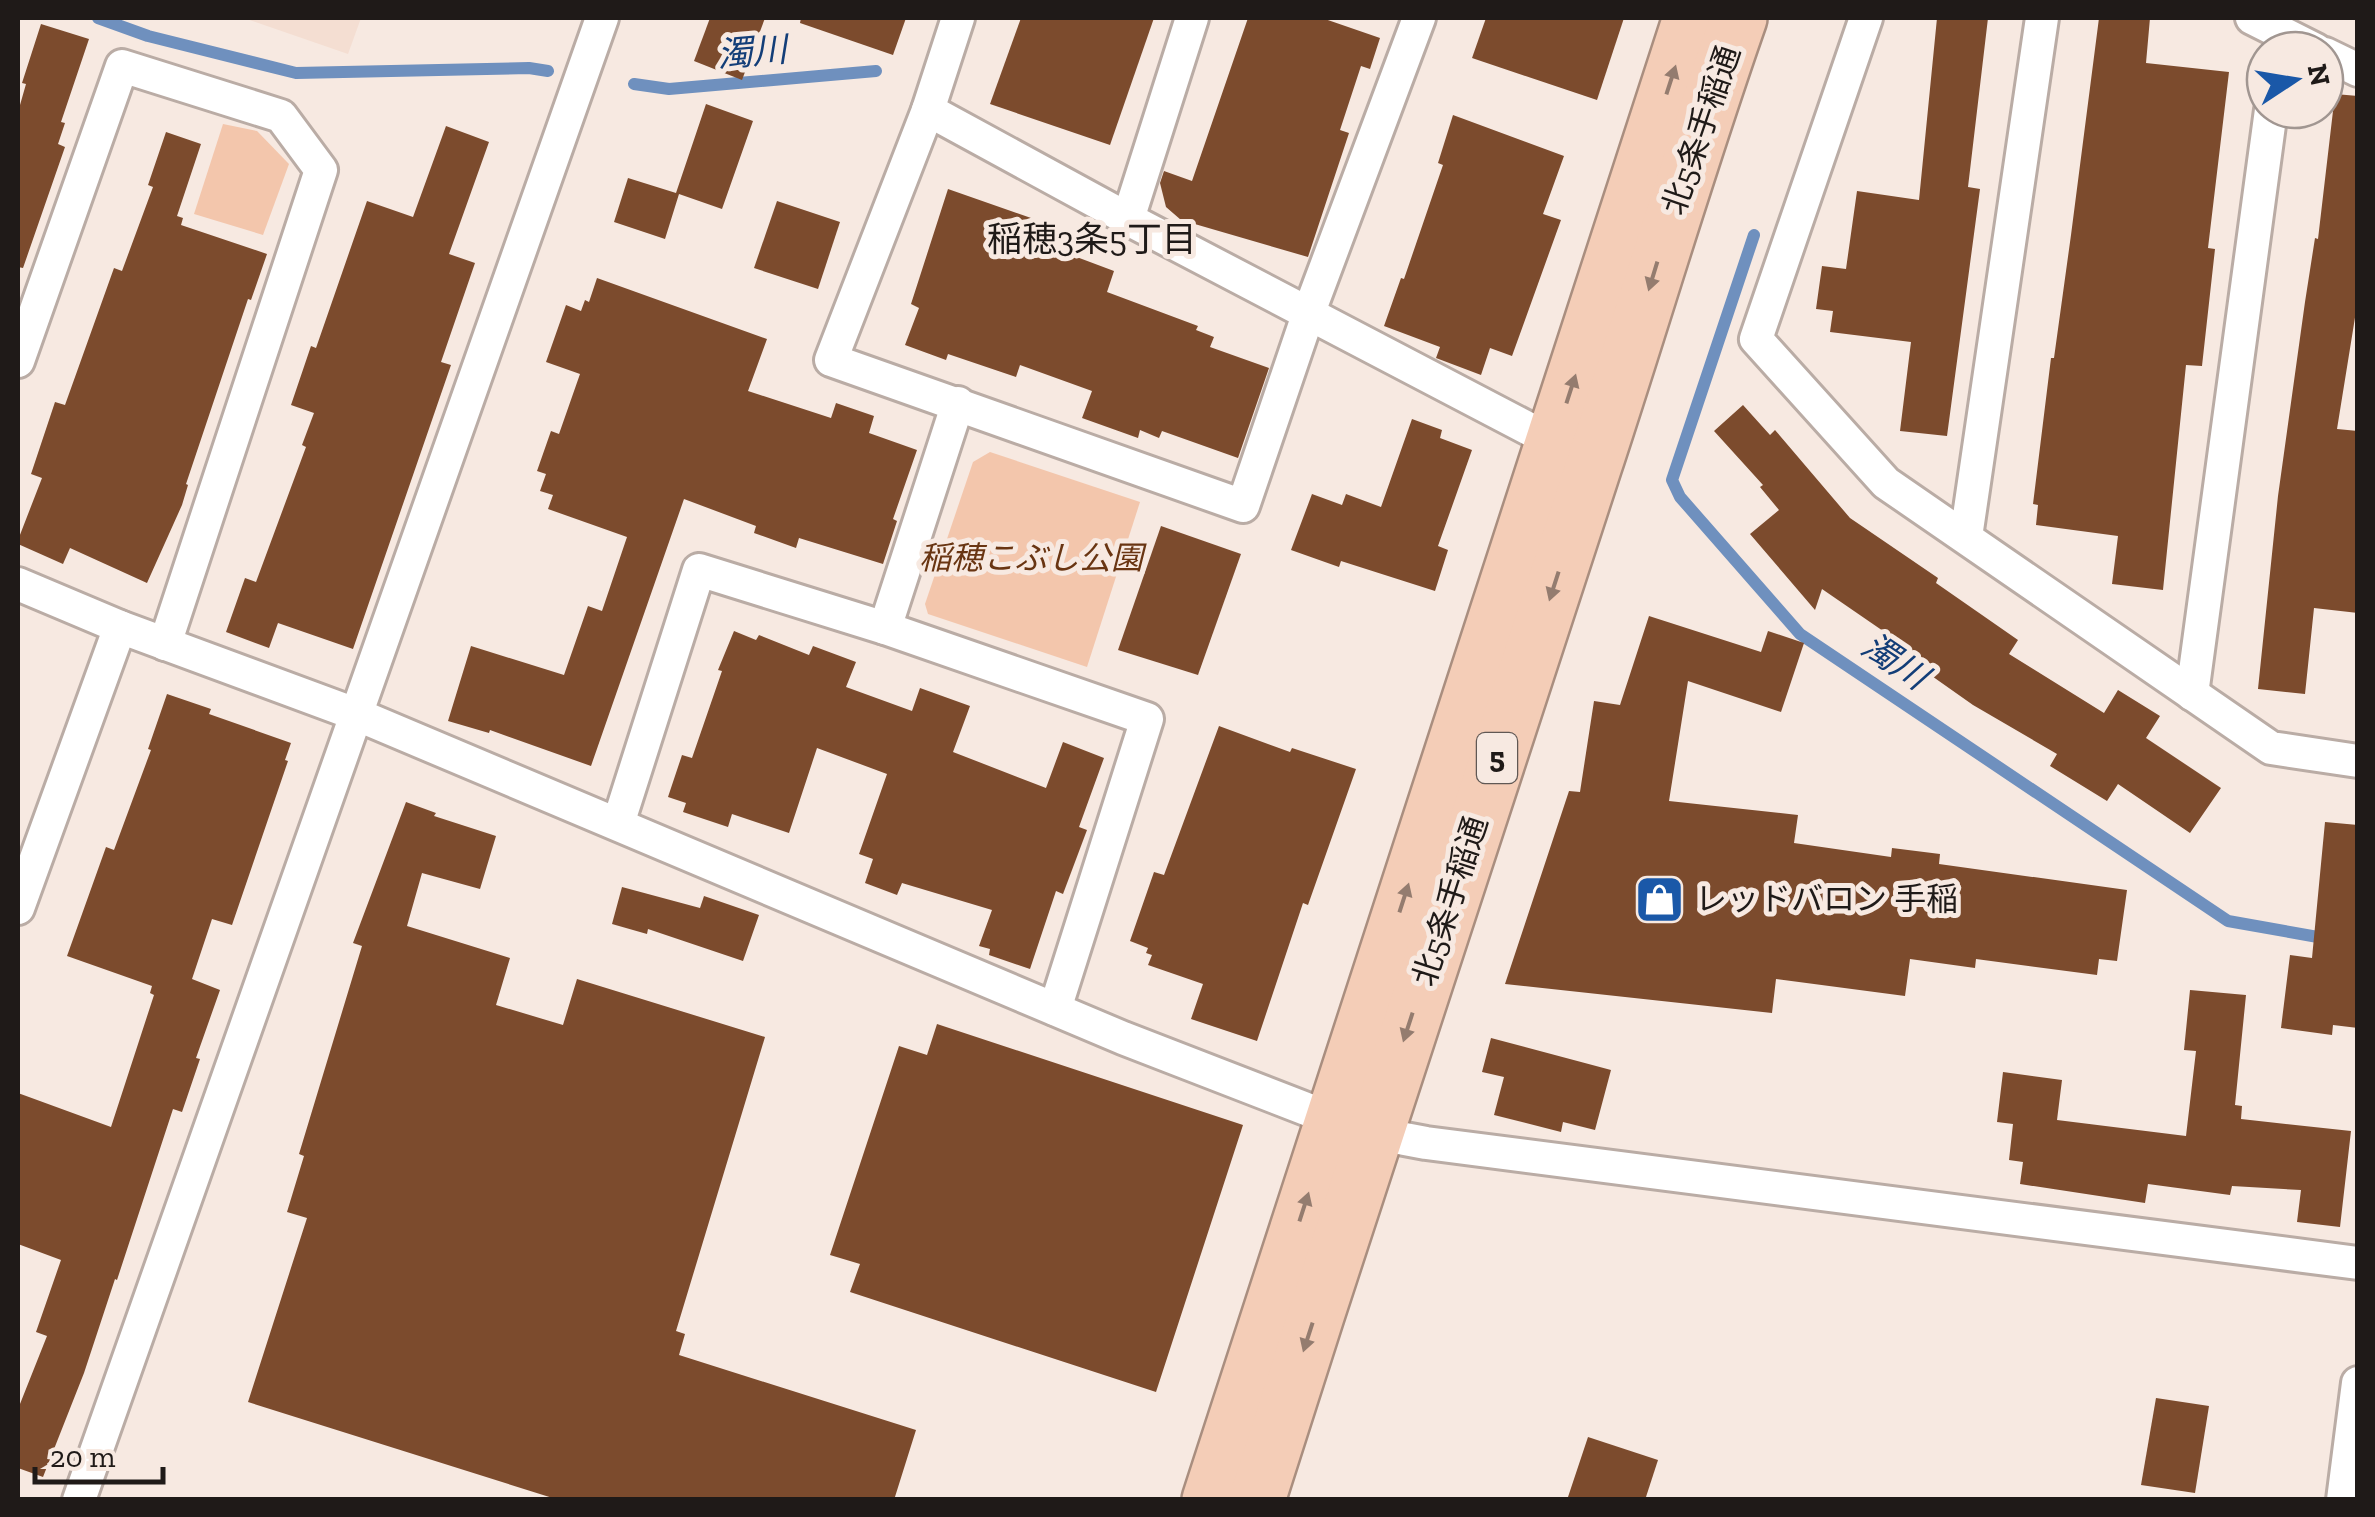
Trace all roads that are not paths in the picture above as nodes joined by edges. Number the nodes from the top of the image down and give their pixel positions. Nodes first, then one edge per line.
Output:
1 (602, 18) edge
2 (958, 18) edge
3 (1192, 18) edge
4 (1419, 18) edge
5 (1691, 18) edge
6 (1738, 18) edge
7 (1866, 18) edge
8 (2042, 18) edge
9 (928, 110) junction
10 (2268, 130) edge
11 (1128, 219) junction
12 (1309, 312) junction
13 (18, 361) edge
14 (958, 403) junction
15 (1554, 442) junction
16 (1966, 538) junction
17 (18, 584) edge
18 (120, 627) junction
19 (884, 628) junction
20 (165, 644) junction
21 (2192, 694) junction
22 (358, 715) junction
23 (2358, 760) edge
24 (618, 824) junction
25 (18, 908) edge
26 (1055, 1009) junction
27 (1353, 1126) junction
28 (2358, 1263) edge
29 (2358, 1383) edge
30 (79, 1500) edge
31 (1210, 1500) edge
32 (1257, 1500) edge
33 (2343, 1500) edge

1 - 22 street
2 - 9 street
3 - 11 street
4 - 12 street
15 -> 5 highway, 北5条手稲通 / 5
6 -> 27 highway, 北5条手稲通 / 5
7 - 16 street
8 - 16 street
9 - 11 street
9 - 14 street
10 - 21 street
11 - 12 street
12 - 14 street
12 - 15 street
13 - 20 street
14 - 19 street
27 -> 15 highway, 北5条手稲通 / 5
16 - 21 street
17 - 18 street
18 - 20 street
18 - 25 street
19 - 24 street
19 - 26 street
20 - 22 street
21 - 23 street
22 - 24 street
22 - 30 street
24 - 26 street
26 - 27 street
27 - 28 street
31 -> 27 highway, 北5条手稲通 / 5
27 -> 32 highway, 北5条手稲通 / 5
29 - 33 street

